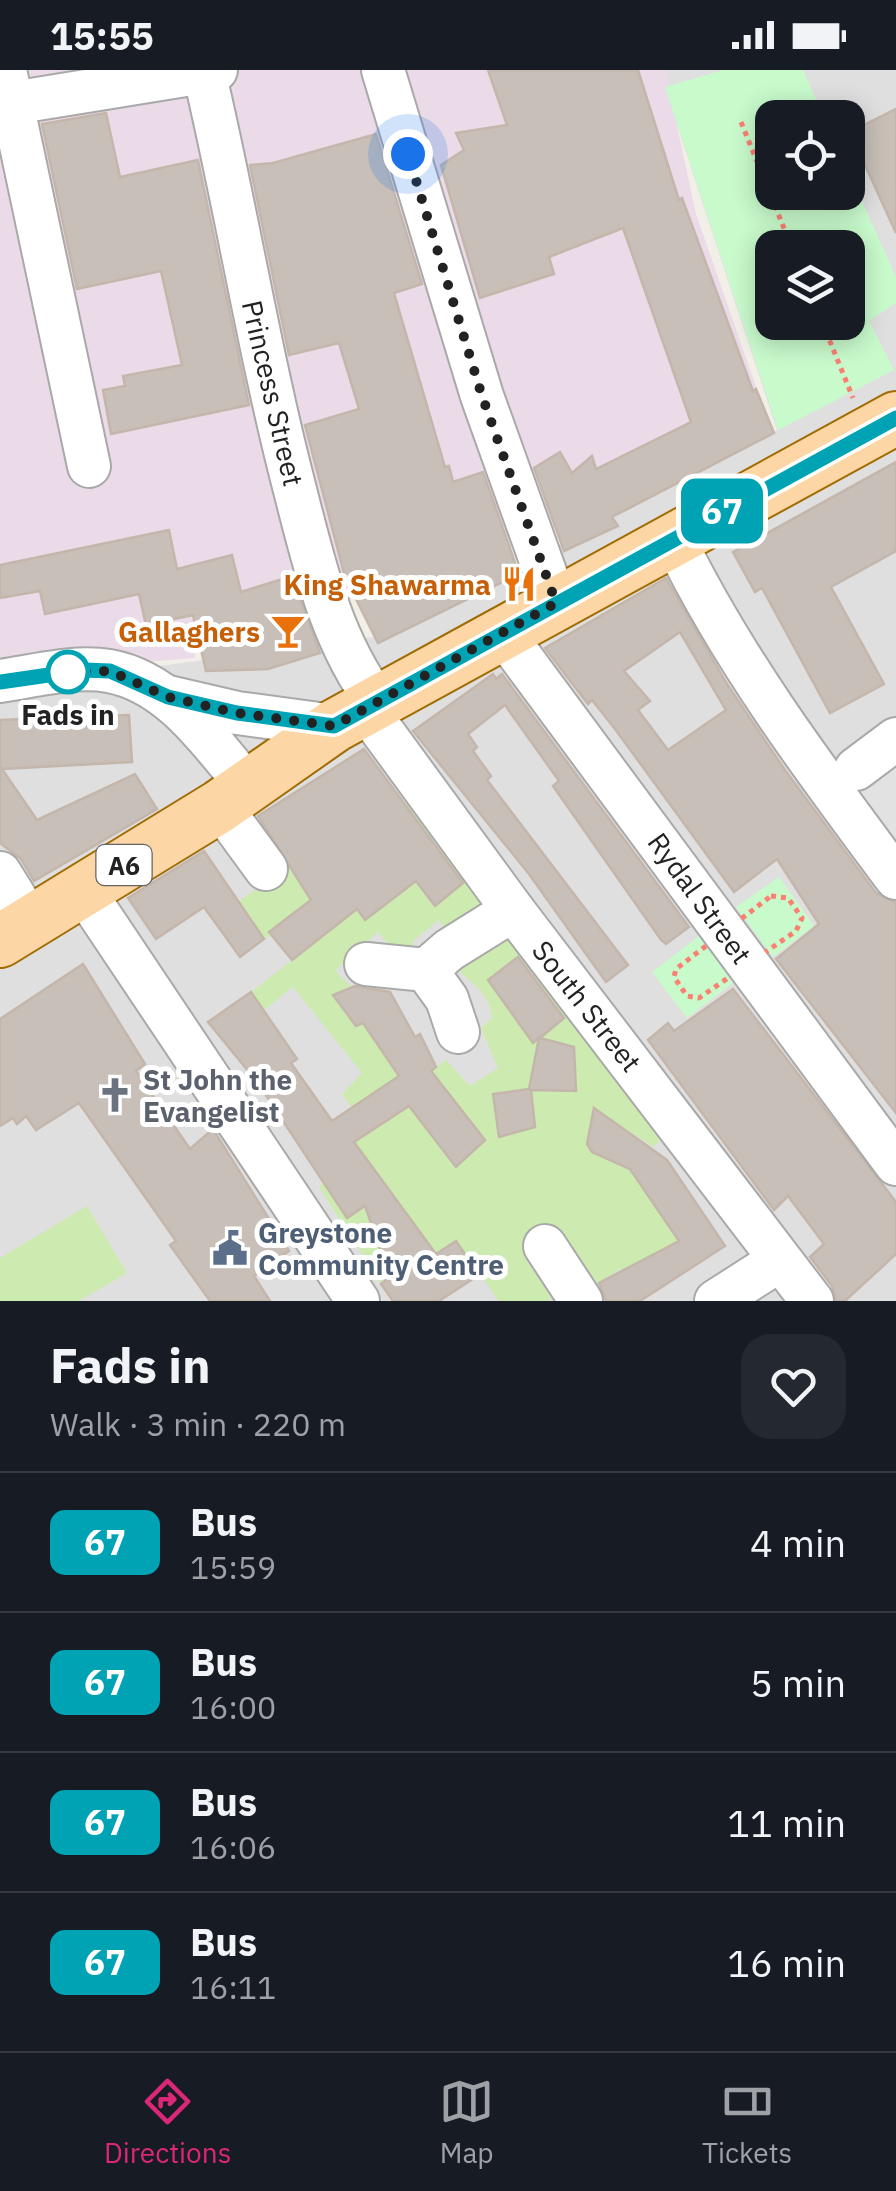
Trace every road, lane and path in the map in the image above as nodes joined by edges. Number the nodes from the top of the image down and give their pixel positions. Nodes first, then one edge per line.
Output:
1 (383, 70) edge
2 (210, 71) edge
3 (5, 93) edge
4 (741, 122) dead end
5 (785, 230) edge
6 (829, 340) edge
7 (884, 425) edge
8 (90, 466) dead end
9 (674, 539) junction
10 (556, 603) junction
11 (503, 633) junction
12 (0, 682) edge
13 (168, 697) junction
14 (359, 713) junction
15 (896, 739) edge
16 (856, 769) dead end
17 (233, 796) junction
18 (266, 869) dead end
19 (0, 873) edge
20 (896, 878) edge
21 (83, 890) junction
22 (512, 910) junction
23 (15, 932) edge
24 (366, 964) dead end
25 (426, 970) junction
26 (458, 1032) dead end
27 (896, 1164) edge
28 (545, 1246) dead end
29 (780, 1260) junction
30 (358, 1301) edge
31 (581, 1301) edge
32 (716, 1301) edge
33 (812, 1301) edge

1 - 10 street
2 - 3 street
2 - 14 street, Princess Street
3 - 8 street
4 - 5 path
6 - 7 path
7 - 9 main road, A6
9 - 10 main road, A6
9 - 20 street
10 - 11 main road, A6
11 - 14 main road, A6
11 - 27 street, Rydal Street
12 - 13 street
13 - 14 street
13 - 17 street
14 - 17 main road, A6
14 - 22 street, South Street
15 - 16 street
17 - 18 street
17 - 21 main road, A6
19 - 23 street
21 - 23 main road, A6
21 - 30 street
22 - 25 street
22 - 29 street, South Street
24 - 25 street
25 - 26 street
28 - 31 street
29 - 32 street
29 - 33 street, South Street

